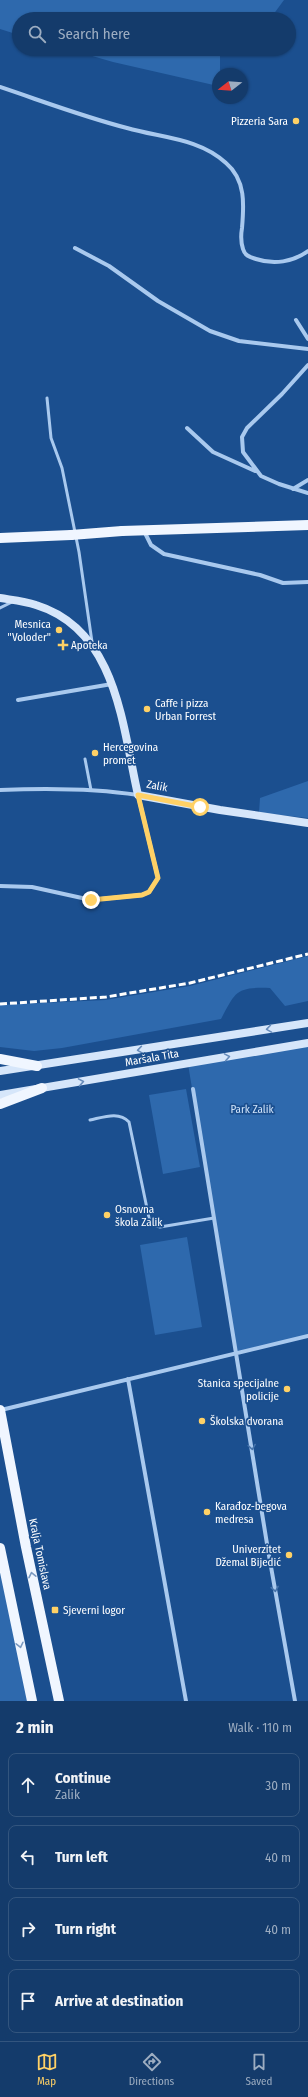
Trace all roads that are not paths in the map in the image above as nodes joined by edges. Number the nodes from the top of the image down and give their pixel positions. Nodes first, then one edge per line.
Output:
1 (0, 87) edge
2 (75, 248) dead end
3 (308, 251) edge
4 (296, 320) dead end
5 (308, 338) edge
6 (308, 349) edge
7 (308, 365) edge
8 (47, 398) dead end
9 (186, 428) dead end
10 (257, 472) junction
11 (308, 480) edge
12 (293, 489) junction
13 (308, 493) edge
14 (308, 525) edge
15 (144, 531) junction
16 (0, 538) edge
17 (308, 582) edge
18 (0, 598) edge
19 (16, 601) junction
20 (0, 608) edge
21 (93, 644) junction
22 (113, 684) junction
23 (18, 700) dead end
24 (85, 758) dead end
25 (0, 790) edge
26 (91, 790) junction
27 (138, 795) junction
28 (308, 823) edge
29 (0, 886) edge
30 (308, 1023) edge
31 (308, 1043) edge
32 (0, 1059) edge
33 (38, 1066) junction
34 (0, 1071) edge
35 (42, 1088) junction
36 (193, 1088) dead end
37 (0, 1095) edge
38 (0, 1104) edge
39 (90, 1120) dead end
40 (214, 1218) junction
41 (308, 1336) edge
42 (236, 1354) junction
43 (128, 1379) junction
44 (0, 1410) edge
45 (0, 1548) edge
46 (32, 1701) edge
47 (60, 1701) edge
48 (186, 1701) edge
49 (295, 1701) edge

1 - 3 street
2 - 6 street
4 - 5 street
7 - 10 street
8 - 21 lane
9 - 10 street
10 - 12 street
11 - 12 street
12 - 13 street
14 - 15 main road
15 - 16 main road, bridge
15 - 17 street
18 - 19 street
19 - 20 lane
19 - 21 street
21 - 22 street
22 - 23 street
22 - 27 street
24 - 26 lane
25 - 26 street, Zalik
26 - 27 street, Zalik
27 - 28 street, Zalik
27 - 29 street
30 -> 33 street, Maršala Tita
35 -> 31 street, Maršala Tita
32 - 33 main road
33 - 34 street, Maršala Tita
35 - 37 street, Maršala Tita
35 - 38 main road
36 - 40 street
39 - 40 lane
40 - 42 street
41 - 42 street
42 - 43 street
42 -> 49 street
43 - 44 street
43 - 48 street
47 -> 44 main road, Kralja Tomislava
45 -> 46 main road

